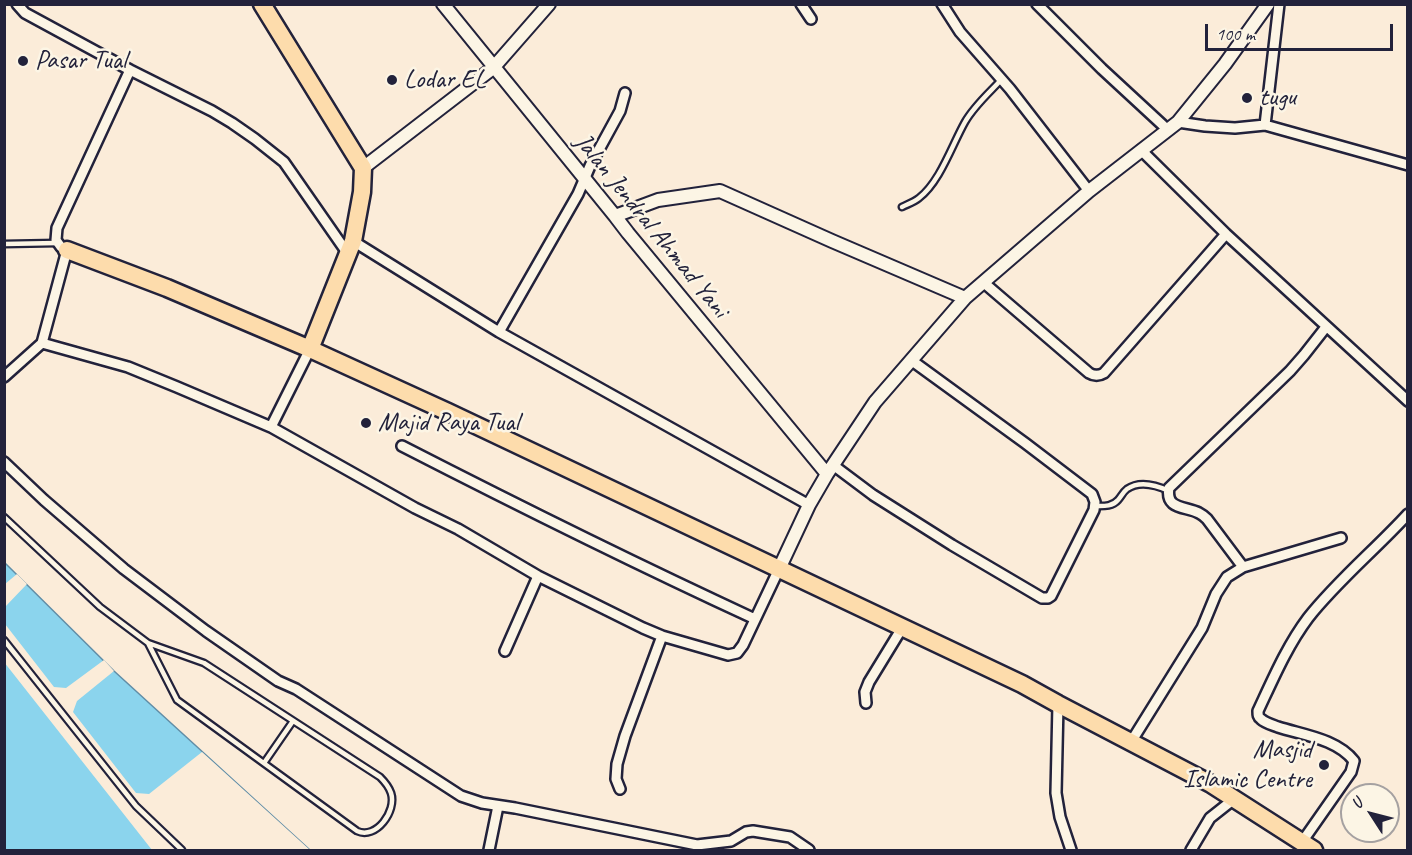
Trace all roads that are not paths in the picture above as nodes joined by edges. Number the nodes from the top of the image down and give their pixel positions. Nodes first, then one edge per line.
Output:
1 (17, 4) edge
2 (33, 4) edge
3 (262, 4) edge
4 (443, 4) edge
5 (549, 4) edge
6 (801, 4) edge
7 (942, 4) edge
8 (1268, 4) edge
9 (1279, 4) edge
10 (1038, 5) edge
11 (25, 13) junction
12 (811, 19) dead end
13 (493, 68) junction
14 (130, 69) junction
15 (1001, 80) junction
16 (625, 93) dead end
17 (1265, 125) junction
18 (1173, 126) junction
19 (1141, 150) junction
20 (1407, 165) edge
21 (363, 168) junction
22 (585, 180) junction
23 (1089, 191) junction
24 (902, 207) dead end
25 (615, 216) junction
26 (1226, 234) junction
27 (4, 244) edge
28 (62, 246) junction
29 (351, 248) junction
30 (984, 282) junction
31 (965, 298) junction
32 (1326, 327) junction
33 (499, 332) junction
34 (42, 343) junction
35 (310, 349) junction
36 (911, 360) junction
37 (4, 377) edge
38 (1407, 401) edge
39 (271, 427) junction
40 (402, 446) dead end
41 (4, 462) edge
42 (830, 470) junction
43 (1169, 491) junction
44 (809, 505) junction
45 (1095, 506) junction
46 (1407, 514) edge
47 (4, 517) edge
48 (1341, 538) dead end
49 (1243, 567) junction
50 (778, 568) junction
51 (538, 576) junction
52 (754, 619) junction
53 (902, 628) junction
54 (662, 636) junction
55 (4, 640) edge
56 (148, 643) junction
57 (505, 651) dead end
58 (866, 703) dead end
59 (1058, 705) junction
60 (293, 721) junction
61 (1131, 742) junction
62 (264, 763) junction
63 (620, 789) dead end
64 (1234, 799) junction
65 (498, 806) junction
66 (1308, 846) edge
67 (182, 850) edge
68 (489, 850) edge
69 (809, 850) edge
70 (1071, 850) edge
71 (1191, 850) edge

1 - 11 street
2 - 11 street
3 - 21 highway
4 - 13 street, Jalan Jendral Ahmad Yani
5 - 13 street
6 - 12 street
7 - 15 street
8 - 18 street
9 - 17 street
10 - 18 street
11 - 14 street
13 - 21 street
13 - 22 street, Jalan Jendral Ahmad Yani
14 - 28 street
14 - 29 street
15 - 23 street
15 - 24 lane
16 - 22 street
17 - 18 street
17 - 20 street
18 - 19 street
19 - 23 street
19 - 26 street
21 - 29 highway
22 - 25 street, Jalan Jendral Ahmad Yani
22 - 33 street
23 - 30 street
25 - 31 street
25 - 42 street, Jalan Jendral Ahmad Yani
26 - 30 street
26 - 32 street
27 - 28 lane
28 - 34 street
28 - 35 highway
29 - 33 street
29 - 35 highway
30 - 31 street
31 - 36 street
32 - 38 street
32 - 43 street
33 - 44 street
34 - 37 street
34 - 39 street
35 - 39 street
35 - 50 highway
36 - 42 street
36 - 45 street
39 - 51 street
40 - 52 street
41 - 65 street
42 - 44 street
42 - 45 street
43 - 45 lane
43 - 49 street
44 - 50 street
46 - 66 street
47 - 56 lane
48 - 49 street
49 - 61 street
50 - 52 street
50 - 53 highway
51 - 54 street
51 - 57 street
52 - 54 street
53 - 58 street
53 - 59 highway
54 - 63 street
55 - 67 lane
56 - 60 lane
56 - 62 lane
59 - 61 highway
59 - 70 street
60 - 62 lane
60 - 62 lane
61 - 64 highway
64 - 66 highway
64 - 71 street
65 - 68 street
65 - 69 street

